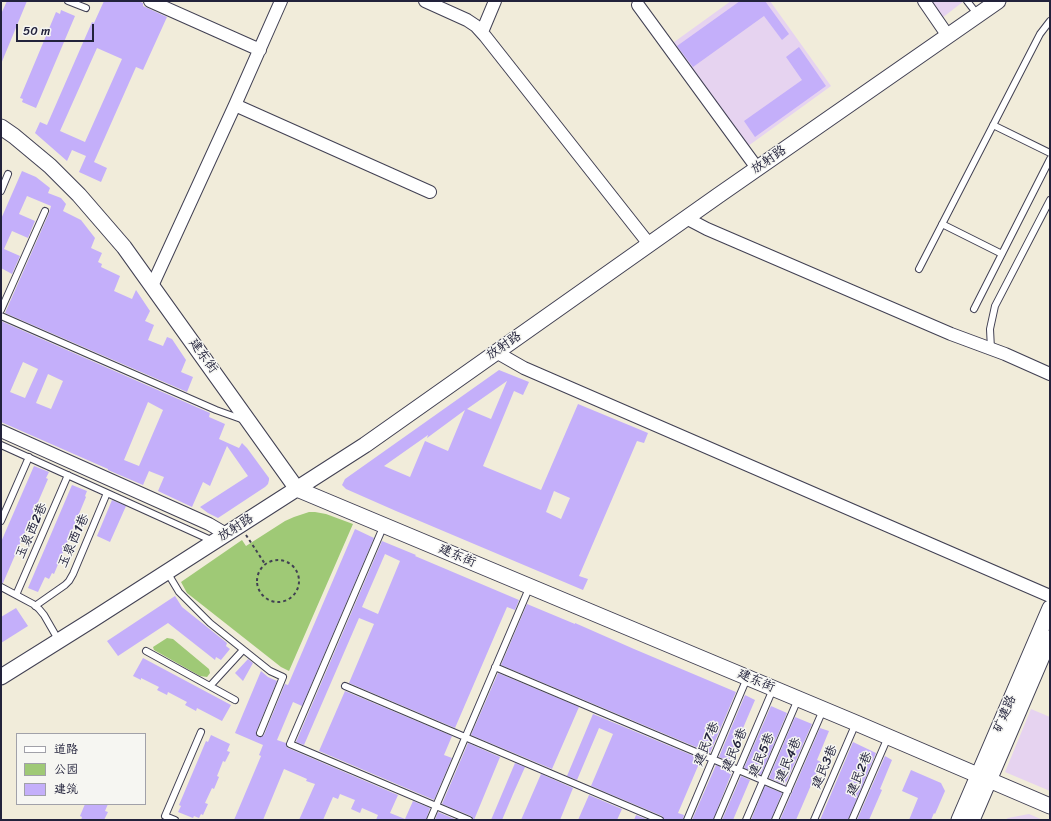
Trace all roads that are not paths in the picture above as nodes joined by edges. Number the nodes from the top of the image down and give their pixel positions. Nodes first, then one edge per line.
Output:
1 (68, 1) edge
2 (150, 1) edge
3 (281, 1) edge
4 (425, 1) edge
5 (495, 1) edge
6 (924, 1) edge
7 (967, 1) edge
8 (998, 1) edge
9 (638, 5) dead end
10 (86, 8) dead end
11 (978, 15) junction
12 (1050, 21) edge
13 (482, 32) junction
14 (948, 36) junction
15 (260, 50) junction
16 (235, 105) junction
17 (993, 125) junction
18 (1, 127) edge
19 (1050, 152) edge
20 (1050, 159) edge
21 (757, 168) junction
22 (8, 174) dead end
23 (1, 191) edge
24 (430, 192) dead end
25 (1050, 200) edge
26 (45, 211) dead end
27 (686, 218) junction
28 (942, 224) junction
29 (649, 244) junction
30 (1002, 254) junction
31 (919, 269) dead end
32 (152, 286) junction
33 (974, 309) dead end
34 (1, 310) edge
35 (1, 316) edge
36 (991, 349) junction
37 (496, 352) junction
38 (1050, 374) edge
39 (250, 422) junction
40 (1, 431) edge
41 (1, 445) edge
42 (29, 458) junction
43 (68, 475) junction
44 (297, 489) junction
45 (107, 494) junction
46 (1, 521) edge
47 (384, 525) junction
48 (220, 538) junction
49 (167, 572) junction
50 (530, 586) junction
51 (1, 587) edge
52 (16, 595) junction
53 (1050, 596) edge
54 (35, 606) junction
55 (1050, 608) edge
56 (59, 641) junction
57 (1049, 644) edge
58 (243, 650) junction
59 (146, 651) dead end
60 (495, 668) junction
61 (1, 676) edge
62 (748, 678) junction
63 (210, 686) junction
64 (345, 686) dead end
65 (773, 688) junction
66 (798, 699) junction
67 (234, 700) dead end
68 (823, 709) junction
69 (856, 723) junction
70 (201, 732) dead end
71 (260, 733) dead end
72 (888, 736) junction
73 (466, 737) junction
74 (713, 759) junction
75 (738, 770) junction
76 (984, 778) junction
77 (763, 781) junction
78 (788, 791) junction
79 (436, 806) junction
80 (1050, 806) edge
81 (175, 820) edge
82 (430, 820) edge
83 (469, 820) edge
84 (660, 820) edge
85 (687, 820) edge
86 (717, 820) edge
87 (746, 820) edge
88 (775, 820) edge
89 (814, 820) edge
90 (852, 820) edge
91 (959, 820) edge
92 (972, 820) edge

1 - 10 lane
2 - 15 street
3 - 15 street
4 - 13 street
5 - 13 street
6 - 14 street
7 - 11 lane
8 - 11 street, 放射路
9 - 21 street
11 - 14 street, 放射路
12 - 17 lane
13 - 29 street
14 - 21 street, 放射路
15 - 16 street
16 - 24 street
16 - 32 street
17 - 19 lane
17 - 28 lane
18 - 32 street, 建东街
20 - 30 lane
21 - 27 street, 放射路
22 - 23 lane
25 - 36 lane
26 - 34 lane
27 - 29 street, 放射路
27 - 36 street
28 - 30 lane
28 - 31 lane
29 - 37 street, 放射路
30 - 33 lane
32 - 39 street, 建东街
35 - 39 lane
36 - 38 street
37 - 44 street, 放射路
37 - 53 street
39 - 44 street, 建东街
40 - 48 street
41 - 42 lane
42 - 43 lane
42 - 46 lane
43 - 45 lane
43 - 52 lane, 玉泉西2巷
44 - 47 street, 建东街
44 - 48 street, 放射路
45 - 48 lane
45 - 54 lane, 玉泉西1巷
47 - 50 street, 建东街
47 - 79 lane
48 - 49 street, 放射路
49 - 56 street, 放射路
49 - 58 lane
50 - 60 lane
50 - 62 street, 建东街
51 - 52 lane
52 - 54 lane
54 - 56 lane
55 - 76 street, 矿建路
56 - 61 street, 放射路
57 - 76 street, 矿建路
58 - 63 lane
58 - 71 lane
59 - 63 lane
60 - 73 lane
60 - 74 lane
62 - 65 street, 建东街
62 - 74 lane, 建民7巷
63 - 67 lane
64 - 73 lane
65 - 66 street, 建东街
65 - 75 lane, 建民6巷
66 - 68 street, 建东街
66 - 77 lane, 建民5巷
68 - 69 street, 建东街
68 - 78 lane, 建民4巷
69 - 72 street, 建东街
69 - 89 lane, 建民3巷
70 - 81 lane
72 - 76 street, 建东街
72 - 90 lane, 建民2巷
73 - 79 lane
73 - 84 lane
74 - 75 lane
74 - 85 lane, 建民7巷
75 - 77 lane
75 - 86 lane, 建民6巷
76 - 80 street, 建东街
76 - 91 street, 矿建路
76 - 92 street, 矿建路
77 - 78 lane
77 - 87 lane, 建民5巷
78 - 88 lane, 建民4巷
79 - 82 lane
79 - 83 lane

